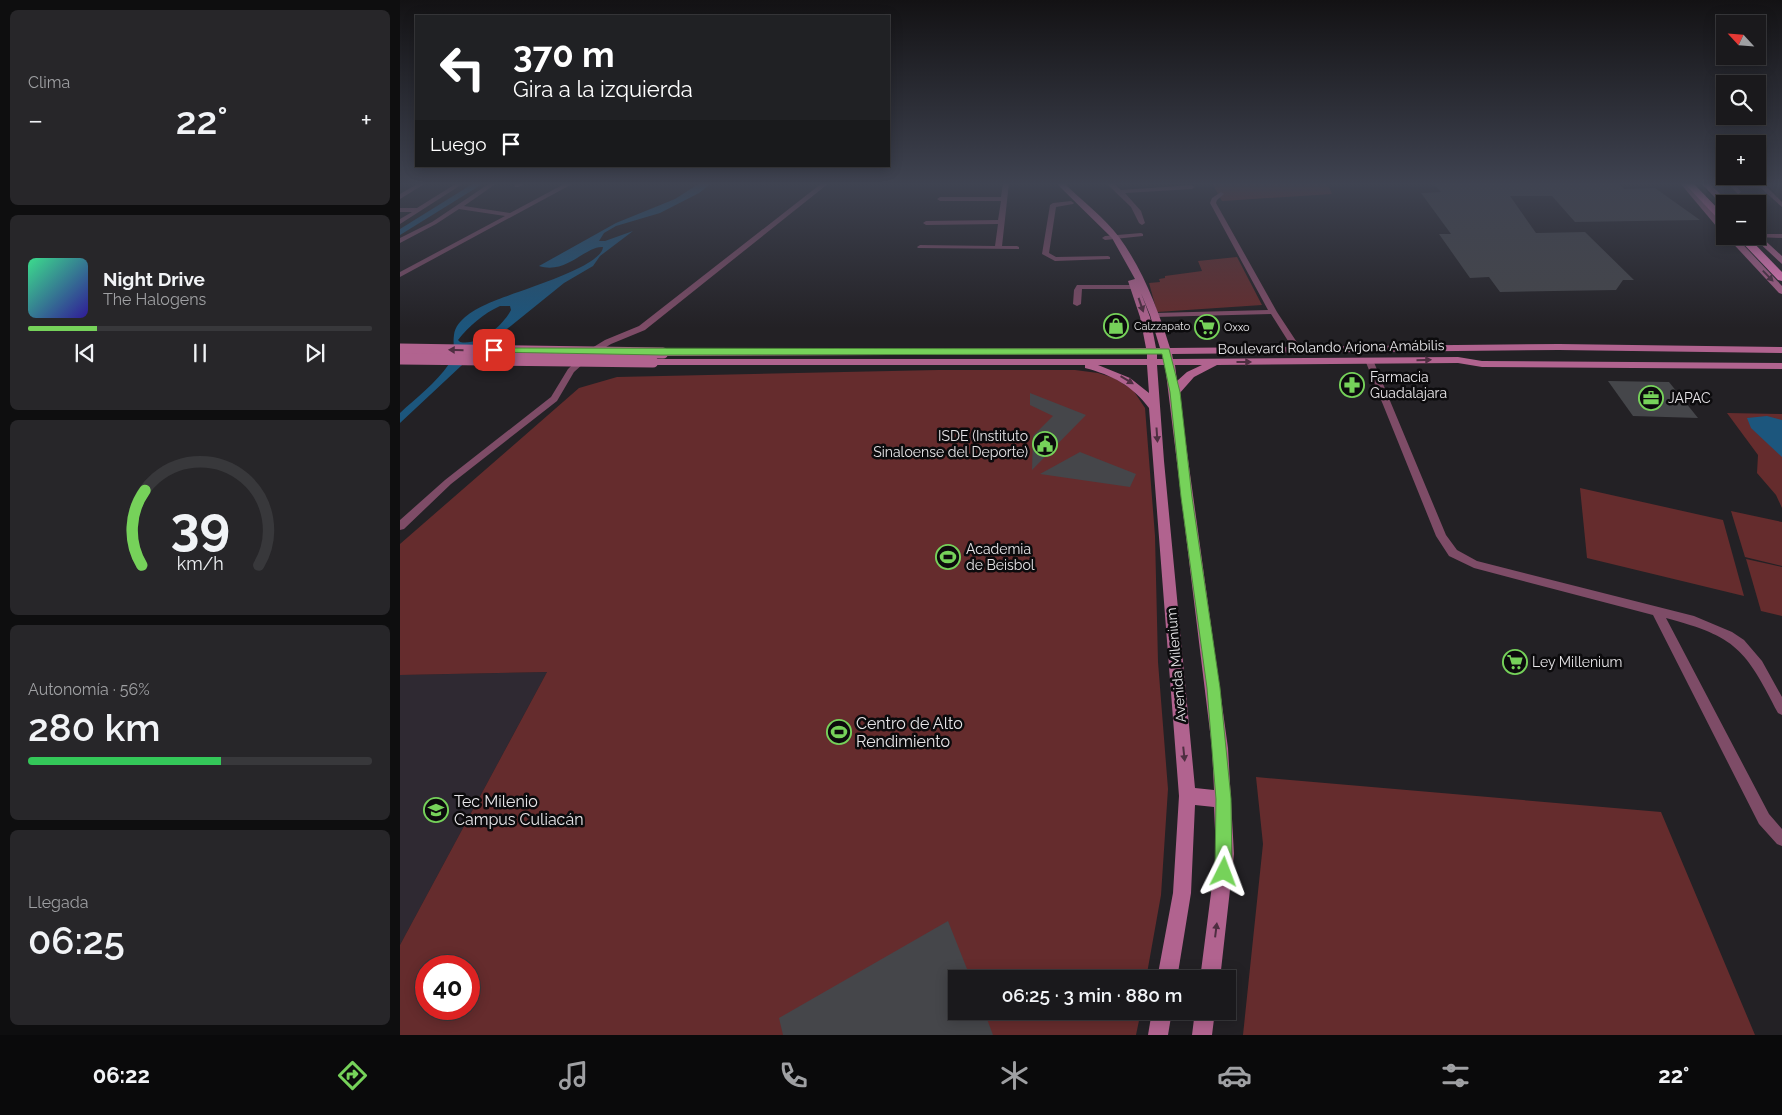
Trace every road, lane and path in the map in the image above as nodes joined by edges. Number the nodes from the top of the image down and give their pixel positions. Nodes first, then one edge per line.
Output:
1 (417, 231) edge
2 (480, 231) edge
3 (765, 231) edge
4 (1000, 231) edge
5 (1050, 231) edge
6 (1103, 231) edge
7 (1104, 231) edge
8 (1229, 231) edge
9 (1140, 235) dead end
10 (1766, 236) edge
11 (1782, 236) edge
12 (1110, 238) junction
13 (400, 241) edge
14 (1766, 244) edge
15 (1739, 245) edge
16 (1750, 245) edge
17 (1760, 245) edge
18 (920, 247) dead end
19 (998, 248) junction
20 (1017, 248) dead end
21 (1108, 258) dead end
22 (1782, 261) edge
23 (1782, 268) edge
24 (400, 274) edge
25 (1782, 278) edge
26 (1135, 287) junction
27 (1782, 291) edge
28 (1077, 304) dead end
29 (1273, 312) junction
30 (1155, 315) junction
31 (400, 349) edge
32 (1454, 349) junction
33 (1298, 350) junction
34 (1782, 352) edge
35 (1495, 355) junction
36 (1662, 355) junction
37 (1160, 356) junction
38 (400, 359) edge
39 (1369, 360) junction
40 (1458, 360) junction
41 (1782, 360) edge
42 (1064, 361) junction
43 (1224, 362) junction
44 (1782, 366) edge
45 (1175, 392) junction
46 (1155, 409) junction
47 (400, 526) edge
48 (1657, 612) junction
49 (1782, 709) edge
50 (1187, 796) junction
51 (1223, 799) junction
52 (1782, 839) edge
53 (1169, 970) edge
54 (1211, 970) edge
55 (1160, 1020) edge
56 (1204, 1020) edge
57 (1158, 1035) edge
58 (1202, 1035) edge

1 - 13 street
2 - 24 street
3 - 47 street
4 - 19 street
5 - 21 street
6 - 12 street
7 - 12 street
8 - 29 street
9 - 12 street
10 - 11 street
12 - 26 street
12 - 30 street
14 - 22 street
15 -> 27 street
16 - 25 highway
17 - 23 highway
18 - 19 street
19 - 20 street
26 - 28 street
26 -> 37 street
29 - 30 street
29 - 33 street
30 - 37 street
37 -> 31 street, Boulevard Rolando Arjona Amábilis, bridge
32 - 33 street, Boulevard Rolando Arjona Amábilis
32 - 34 street, Boulevard Rolando Arjona Amábilis
32 - 35 street
33 - 37 street, Boulevard Rolando Arjona Amábilis
34 - 36 street
35 - 36 street
35 - 40 street
36 - 41 street
37 - 42 street, Boulevard Rolando Arjona Amábilis
37 - 43 street, Boulevard Rolando Arjona Amábilis
37 - 45 street
37 - 46 street, Avenida Milenium
38 - 42 street, Boulevard Rolando Arjona Amábilis, bridge
39 -> 40 street, Boulevard Rolando Arjona Amábilis
43 -> 39 street, Boulevard Rolando Arjona Amábilis
39 - 48 street
40 - 44 street, Boulevard Rolando Arjona Amábilis
42 -> 46 street
43 - 45 street
45 - 51 street
46 -> 50 street, Avenida Milenium
48 - 49 street
48 - 52 street
50 - 51 street
50 - 53 street, Avenida Milenium
54 -> 51 street
55 - 57 street
56 - 58 street

